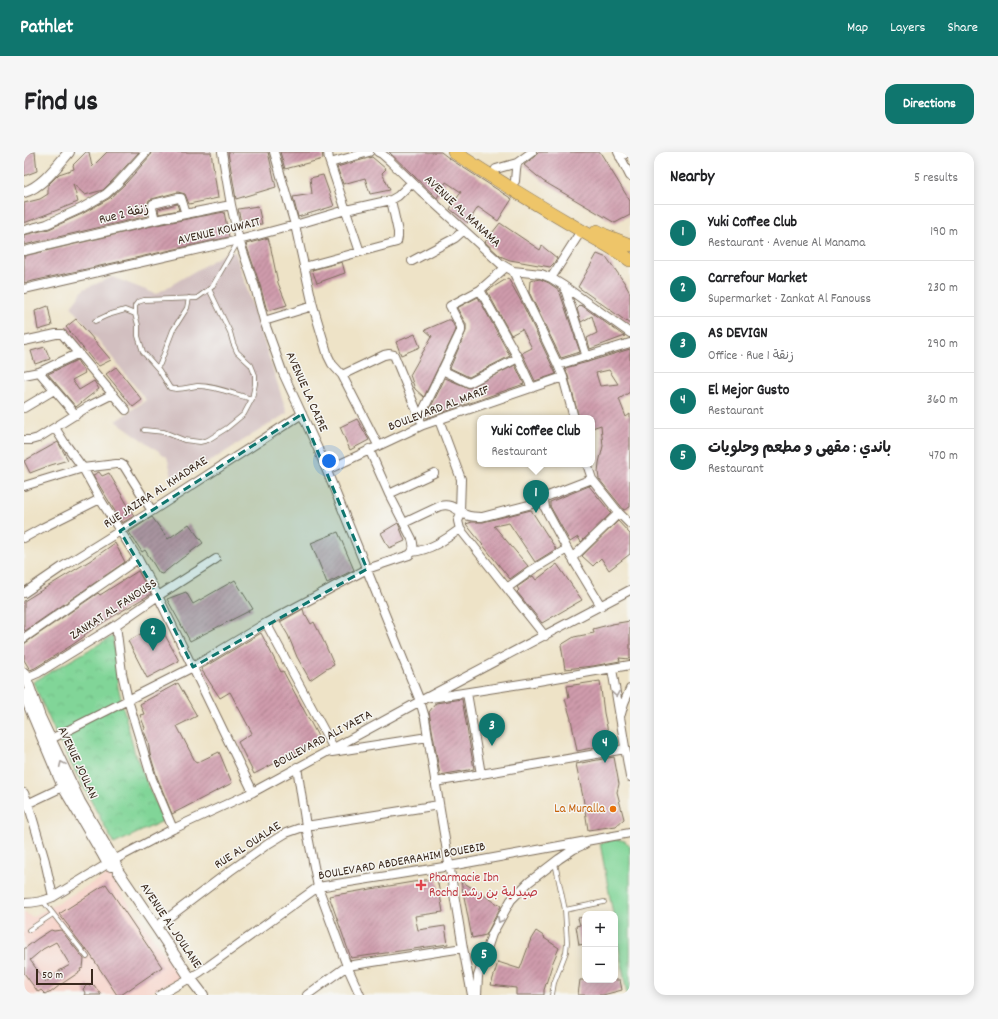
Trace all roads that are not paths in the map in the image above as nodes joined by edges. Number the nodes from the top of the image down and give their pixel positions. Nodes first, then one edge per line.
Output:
1 (146, 152) edge
2 (222, 152) edge
3 (274, 152) edge
4 (328, 152) edge
5 (369, 152) edge
6 (378, 152) edge
7 (454, 152) edge
8 (470, 152) edge
9 (532, 152) edge
10 (628, 152) edge
11 (67, 153) edge
12 (619, 154) edge
13 (330, 163) junction
14 (517, 163) junction
15 (496, 169) junction
16 (630, 176) edge
17 (515, 181) junction
18 (412, 182) junction
19 (24, 192) edge
20 (391, 200) junction
21 (231, 205) junction
22 (346, 210) junction
23 (186, 214) junction
24 (155, 220) junction
25 (295, 225) junction
26 (24, 230) edge
27 (464, 230) junction
28 (582, 231) junction
29 (239, 240) junction
30 (630, 246) edge
31 (24, 251) edge
32 (360, 252) junction
33 (630, 260) edge
34 (412, 261) dead end
35 (304, 267) junction
36 (510, 269) junction
37 (551, 278) junction
38 (564, 286) junction
39 (24, 289) edge
40 (209, 289) junction
41 (480, 290) junction
42 (189, 298) junction
43 (313, 306) junction
44 (135, 314) junction
45 (95, 321) dead end
46 (264, 321) junction
47 (630, 333) edge
48 (24, 341) edge
49 (630, 343) edge
50 (79, 353) junction
51 (587, 357) junction
52 (518, 358) junction
53 (558, 365) junction
54 (157, 367) junction
55 (442, 370) junction
56 (39, 372) junction
57 (24, 375) edge
58 (342, 375) junction
59 (563, 377) junction
60 (532, 388) junction
61 (54, 390) junction
62 (113, 394) junction
63 (252, 399) junction
64 (24, 408) edge
65 (126, 410) dead end
66 (302, 414) junction
67 (76, 415) junction
68 (573, 415) edge
69 (439, 420) junction
70 (421, 421) junction
71 (55, 428) junction
72 (144, 430) dead end
73 (24, 440) edge
74 (378, 445) junction
75 (369, 450) junction
76 (588, 467) edge
77 (83, 468) junction
78 (326, 470) junction
79 (434, 473) dead end
80 (592, 479) junction
81 (24, 486) edge
82 (389, 494) junction
83 (100, 499) junction
84 (544, 501) junction
85 (152, 511) junction
86 (461, 512) junction
87 (619, 513) junction
88 (404, 523) junction
89 (630, 524) edge
90 (460, 529) junction
91 (120, 531) junction
92 (24, 538) edge
93 (567, 549) junction
94 (412, 552) junction
95 (572, 558) junction
96 (138, 559) junction
97 (216, 559) dead end
98 (367, 568) junction
99 (507, 588) junction
100 (630, 590) edge
101 (24, 593) edge
102 (158, 596) junction
103 (601, 606) junction
104 (266, 623) junction
105 (116, 625) junction
106 (545, 636) junction
107 (24, 638) edge
108 (630, 665) edge
109 (193, 667) junction
110 (612, 669) junction
111 (25, 677) edge
112 (630, 689) edge
113 (468, 693) junction
114 (24, 694) edge
115 (128, 700) junction
116 (422, 700) junction
117 (620, 718) junction
118 (428, 738) junction
119 (48, 741) junction
120 (334, 748) junction
121 (625, 749) junction
122 (325, 753) junction
123 (297, 767) junction
124 (480, 774) junction
125 (630, 777) edge
126 (435, 782) junction
127 (67, 785) junction
128 (253, 792) junction
129 (24, 793) edge
130 (26, 804) edge
131 (439, 805) junction
132 (306, 826) junction
133 (173, 829) junction
134 (630, 833) edge
135 (591, 840) junction
136 (111, 862) junction
137 (555, 863) junction
138 (450, 866) junction
139 (318, 887) junction
140 (53, 897) junction
141 (43, 901) junction
142 (604, 902) dead end
143 (24, 903) edge
144 (565, 910) junction
145 (53, 914) junction
146 (156, 927) junction
147 (29, 930) dead end
148 (463, 948) junction
149 (87, 957) dead end
150 (347, 966) junction
151 (190, 978) junction
152 (160, 995) edge
153 (202, 995) edge
154 (307, 995) edge
155 (360, 995) edge
156 (472, 995) edge
157 (477, 995) edge
158 (552, 995) edge

1 - 26 street
2 - 21 street, AVENUE LA CAIRE
3 - 25 street
4 - 13 street
5 - 13 street
6 - 18 street, AVENUE AL MANAMA
7 - 28 main road
8 - 15 main road
9 - 14 street
10 - 12 street
11 - 19 street
12 - 16 street
13 - 22 street
14 - 15 street
14 - 17 street
15 - 17 main road
17 - 30 main road
18 - 20 street, AVENUE KOUWAIT
18 - 27 street, AVENUE AL MANAMA
20 - 22 street, AVENUE KOUWAIT
20 - 32 street
21 - 23 street, Rue 2 زنقة
21 - 29 street, AVENUE LA CAIRE
22 - 25 street, AVENUE KOUWAIT
22 - 32 street
23 - 24 street, Rue 2 زنقة
23 - 24 street
24 - 31 street, Rue 2 زنقة
25 - 29 street, AVENUE KOUWAIT
25 - 35 street
27 - 34 street
27 - 36 street, AVENUE AL MANAMA
28 - 33 main road
28 - 37 street
29 - 39 street, AVENUE KOUWAIT
29 - 40 lane
29 - 46 street, AVENUE LA CAIRE
32 - 35 street
35 - 43 street
36 - 37 street, AVENUE AL MANAMA
36 - 41 street
36 - 53 street, AVENUE AL MANAMA
37 - 38 street, AVENUE AL MANAMA
38 - 47 street, AVENUE AL MANAMA
38 - 51 street
40 - 42 lane
40 - 63 lane
41 - 52 street
41 - 55 street
42 - 44 lane
42 - 54 lane
43 - 46 street
43 - 58 street
44 - 45 lane
44 - 54 lane
46 - 66 street, AVENUE LA CAIRE
48 - 50 street
49 - 51 street
50 - 56 street
50 - 62 street
51 - 53 street
52 - 55 street
52 - 60 street
53 - 59 street, AVENUE AL MANAMA
54 - 63 lane
55 - 70 street
56 - 57 street
56 - 61 street
58 - 70 street
58 - 74 street
59 - 60 street, BOULEVARD AL MARIF
59 - 68 street, AVENUE AL MANAMA
60 - 69 street, BOULEVARD AL MARIF
61 - 64 street
61 - 67 street
62 - 65 street
62 - 67 street
63 - 72 lane
66 - 78 street, AVENUE LA CAIRE
66 - 85 street, RUE JAZIRA AL KHADRAE
67 - 71 street
69 - 70 street, BOULEVARD AL MARIF
69 - 86 street
70 - 74 street, BOULEVARD AL MARIF
71 - 73 street
71 - 77 street
74 - 75 street, BOULEVARD AL MARIF
75 - 78 street, BOULEVARD AL MARIF
75 - 82 street
76 - 80 street
77 - 81 street
77 - 83 street
77 - 85 street
78 - 98 street, AVENUE LA CAIRE
79 - 82 street
80 - 84 street
80 - 87 street
82 - 88 street
83 - 91 street
83 - 92 street
84 - 86 street
84 - 93 street
85 - 91 street, RUE JAZIRA AL KHADRAE
86 - 88 street
86 - 90 street
87 - 89 street
87 - 95 street
88 - 94 street
90 - 94 street
90 - 99 street
91 - 96 street
91 - 101 street, RUE JAZIRA AL KHADRAE
93 - 95 street
93 - 99 street
94 - 98 street
95 - 103 street
96 - 102 street
96 - 107 street
97 - 102 street, ZANKAT AL FANOUSS
98 - 104 street
98 - 116 street, AVENUE LA CAIRE
99 - 106 street
100 - 103 street, BOULEVARD ALI YAETA
102 - 105 street, ZANKAT AL FANOUSS
102 - 109 street
103 - 106 street, BOULEVARD ALI YAETA
104 - 109 street
104 - 120 street
105 - 111 street, ZANKAT AL FANOUSS
105 - 115 street
106 - 116 street, BOULEVARD ALI YAETA
108 - 110 street
109 - 115 street
109 - 128 street
110 - 113 street
110 -> 117 street
111 - 119 street, AVENUE JOULAN
112 - 117 street
113 - 116 street
113 - 124 street
114 - 119 street, AVENUE JOULAN
115 - 119 street
115 - 133 street
116 - 118 street, AVENUE LA CAIRE
116 - 120 street, BOULEVARD ALI YAETA
117 - 121 street
118 - 122 street
118 - 126 street, AVENUE LA CAIRE
119 - 127 street, AVENUE JOULAN
120 - 122 street, BOULEVARD ALI YAETA
121 - 124 street
121 - 125 street
122 - 123 street, BOULEVARD ALI YAETA
123 - 128 street, BOULEVARD ALI YAETA
123 - 132 street
124 - 126 street
126 - 131 street, AVENUE LA CAIRE
127 - 130 street
127 - 136 street, AVENUE JOULAN
128 - 133 street, BOULEVARD ALI YAETA
129 - 130 street
130 - 140 street
131 - 132 street, RUE AL OUALAE
131 - 138 street, AVENUE LA CAIRE
132 - 139 street
132 - 146 street, RUE AL OUALAE
133 - 136 street, BOULEVARD ALI YAETA
134 - 135 street, BOULEVARD ABDERRAHIM BOUEBIB
135 - 137 street
135 - 138 street, BOULEVARD ABDERRAHIM BOUEBIB
136 - 140 street, BOULEVARD ALI YAETA
136 - 146 street, AVENUE AL JOULANE
137 - 144 lane
137 -> 157 street
138 - 139 street, BOULEVARD ABDERRAHIM BOUEBIB
138 - 148 street, AVENUE LA CAIRE
139 - 150 street
139 - 151 street, BOULEVARD ABDERRAHIM BOUEBIB
140 - 141 street, BOULEVARD ALI YAETA
141 - 143 street, BOULEVARD ALI YAETA
141 - 145 lane
142 - 144 lane
144 - 158 lane
145 - 147 lane
145 - 149 lane
146 - 151 street, AVENUE AL JOULANE
148 - 150 street
148 - 156 street, AVENUE LA CAIRE
150 - 154 street
150 - 155 street
151 - 152 street, BOULEVARD ABDERRAHIM BOUEBIB
151 - 153 street, AVENUE AL JOULANE

